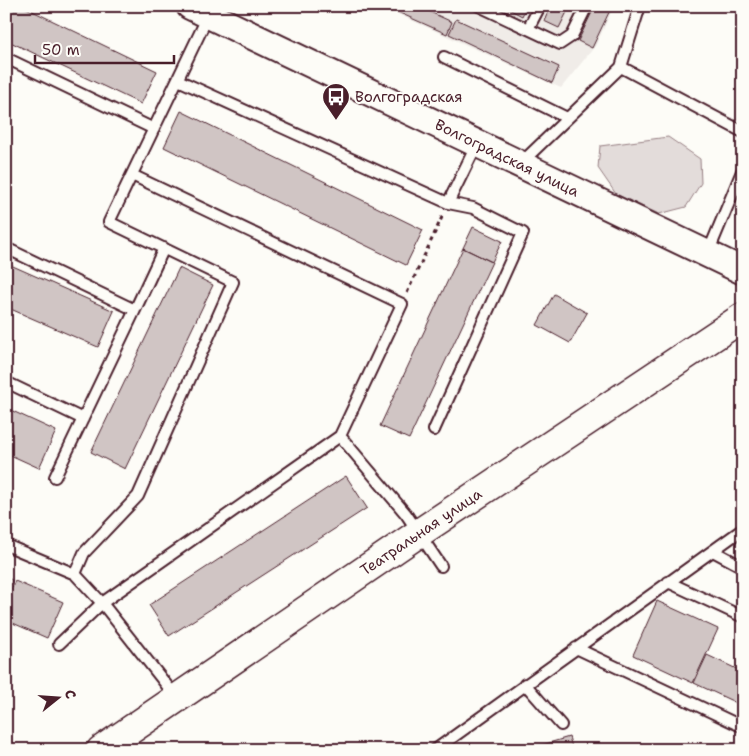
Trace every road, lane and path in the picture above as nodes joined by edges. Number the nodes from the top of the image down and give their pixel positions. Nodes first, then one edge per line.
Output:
1 (479, 6) edge
2 (540, 6) edge
3 (587, 6) edge
4 (640, 6) edge
5 (204, 9) edge
6 (528, 29) junction
7 (444, 57) dead end
8 (6, 58) edge
9 (620, 67) junction
10 (178, 80) junction
11 (567, 118) junction
12 (154, 129) junction
13 (743, 132) edge
14 (477, 143) junction
15 (520, 164) junction
16 (743, 169) edge
17 (132, 175) junction
18 (448, 202) junction
19 (6, 248) edge
20 (164, 248) junction
21 (707, 254) junction
22 (743, 271) edge
23 (402, 304) junction
24 (134, 310) junction
25 (743, 317) edge
26 (6, 382) edge
27 (83, 419) junction
28 (434, 430) dead end
29 (340, 436) junction
30 (55, 477) dead end
31 (743, 529) edge
32 (419, 532) junction
33 (6, 545) edge
34 (712, 551) junction
35 (441, 566) dead end
36 (743, 566) edge
37 (75, 574) junction
38 (668, 582) junction
39 (102, 604) junction
40 (743, 617) edge
41 (59, 644) dead end
42 (576, 648) junction
43 (525, 684) junction
44 (177, 698) junction
45 (561, 725) dead end
46 (743, 727) edge
47 (101, 750) edge
48 (436, 750) edge

1 - 6 lane
2 - 6 lane
3 - 6 lane
4 - 9 lane
5 - 10 lane
5 - 14 main road, Волгоградская улица
7 - 11 lane
8 - 12 lane
9 - 11 lane
9 - 13 lane
10 - 12 lane
10 - 18 lane
11 - 15 lane
12 - 17 lane
14 - 15 main road, Волгоградская улица
14 - 18 lane
15 - 21 main road, Волгоградская улица
16 - 21 lane
17 - 20 lane
17 - 23 lane
18 - 23 path
18 - 28 lane
19 - 24 lane
20 - 24 lane
20 - 37 lane
21 - 22 main road, Волгоградская улица
23 - 29 lane
24 - 27 lane
25 - 32 main road, Театральная улица
26 - 27 lane
27 - 30 lane
29 - 32 lane
29 - 39 lane
31 - 34 lane
32 - 35 lane
32 - 44 main road, Театральная улица
33 - 37 lane
34 - 36 lane
34 - 38 lane
37 - 39 lane
38 - 40 lane
38 - 42 lane
39 - 41 lane
39 - 44 lane
42 - 43 lane
42 - 46 lane
43 - 45 lane
43 - 48 lane
44 - 47 main road, Театральная улица

